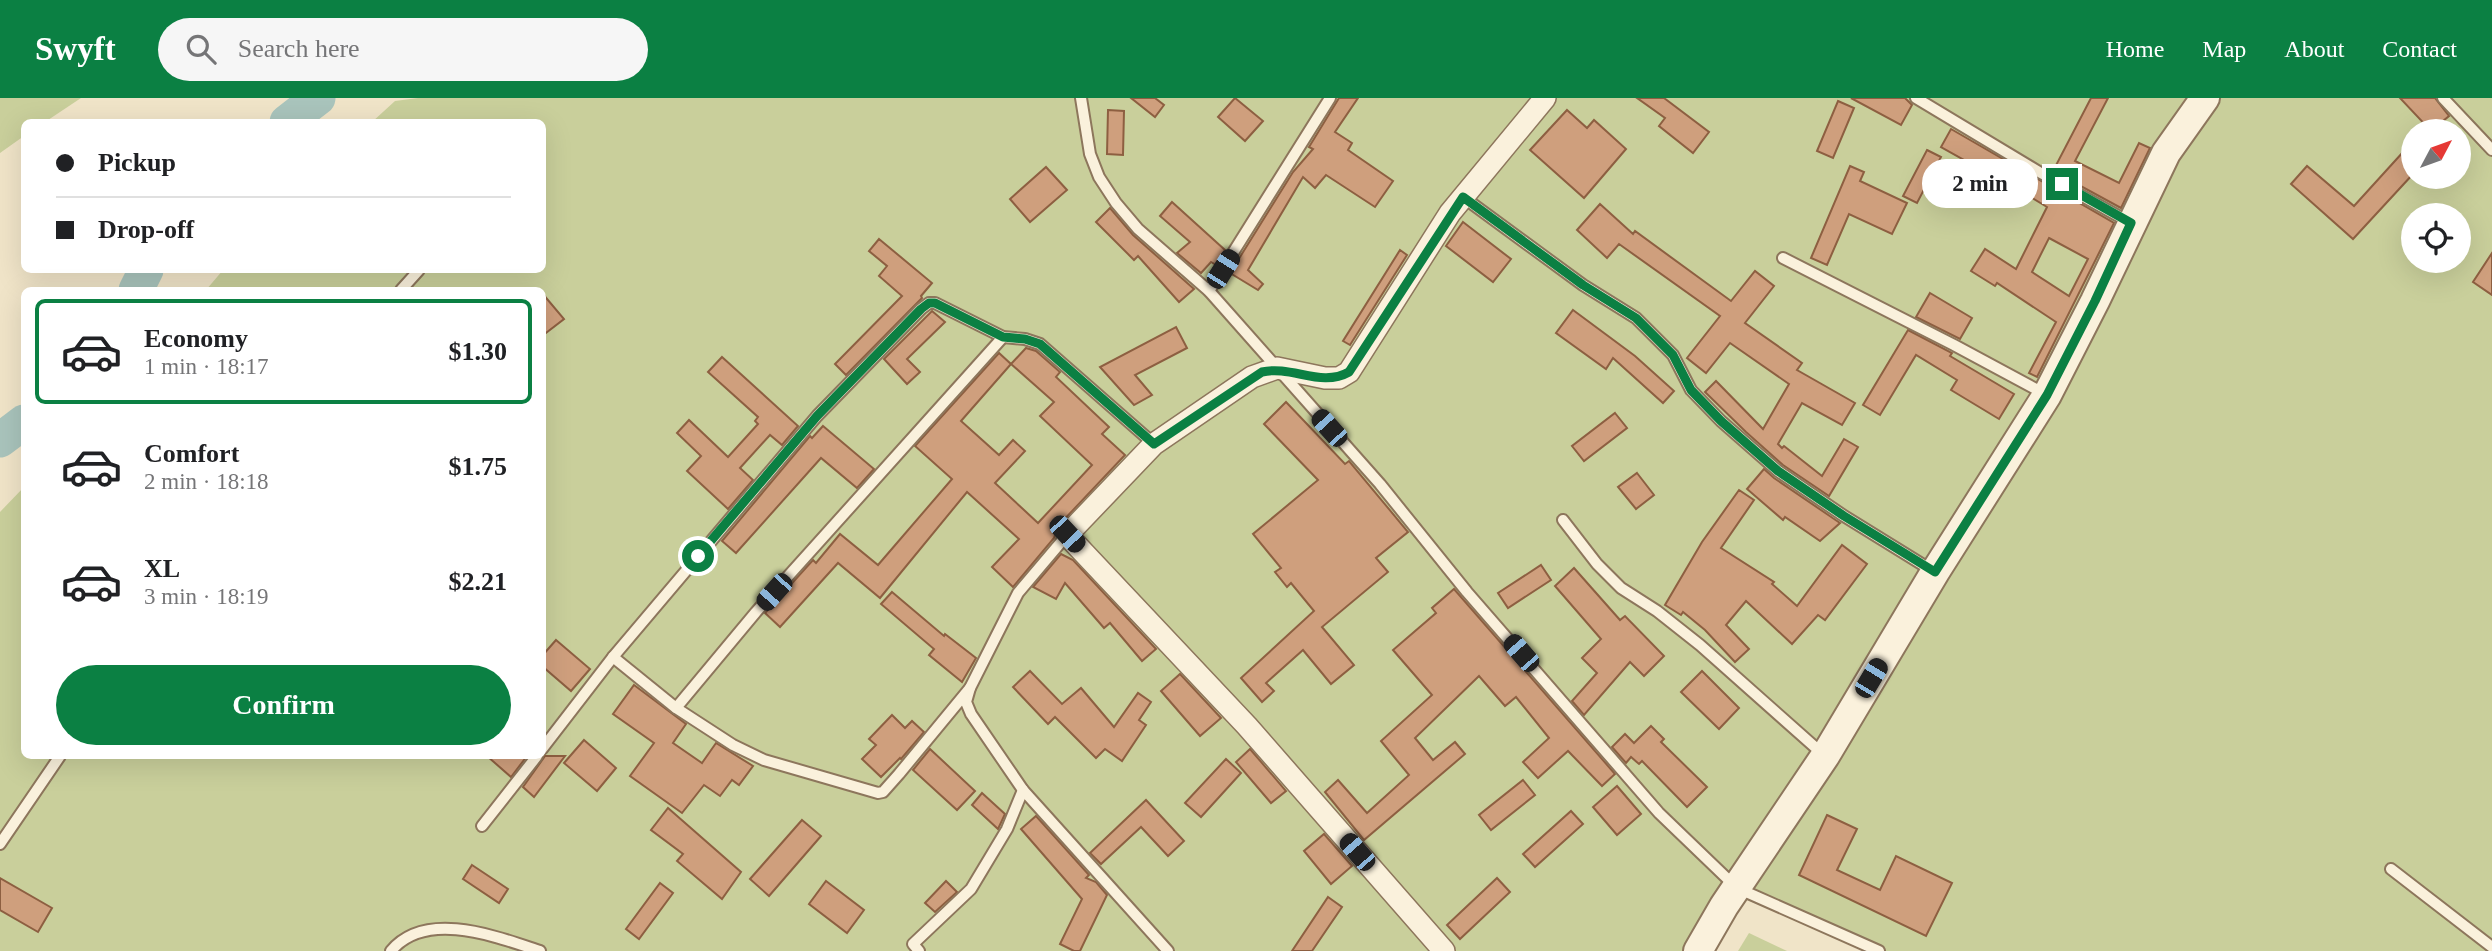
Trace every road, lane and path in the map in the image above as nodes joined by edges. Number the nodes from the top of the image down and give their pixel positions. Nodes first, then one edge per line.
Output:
1 (1082, 98) edge
2 (1330, 98) edge
3 (1545, 98) edge
4 (1916, 98) edge
5 (2205, 98) edge
6 (2443, 98) edge
7 (2492, 150) edge
8 (1463, 197) junction
9 (2131, 223) junction
10 (1783, 258) dead end
11 (416, 273) edge
12 (404, 287) edge
13 (1209, 290) junction
14 (1003, 337) junction
15 (1277, 369) junction
16 (2047, 395) junction
17 (1154, 444) junction
18 (1563, 520) dead end
19 (1067, 534) junction
20 (1935, 572) junction
21 (613, 657) junction
22 (970, 688) junction
23 (676, 708) junction
24 (546, 744) edge
25 (1825, 756) junction
26 (58, 759) edge
27 (535, 759) edge
28 (1023, 790) junction
29 (482, 826) dead end
30 (0, 844) edge
31 (2391, 869) dead end
32 (1737, 888) junction
33 (2492, 947) edge
34 (913, 949) edge
35 (391, 951) edge
36 (540, 951) edge
37 (1168, 951) edge
38 (1444, 951) edge
39 (1698, 951) edge
40 (1879, 951) edge

1 - 13 lane
2 - 13 lane
3 - 8 street
4 - 9 lane
5 - 9 street
6 - 7 lane
8 - 15 street
8 - 20 lane
9 - 16 street
10 - 16 lane
11 - 12 lane
13 - 15 lane
14 - 17 lane
14 - 21 lane
14 - 23 lane
15 - 17 street
15 - 32 lane
16 - 20 street
17 - 19 street
18 - 25 lane
19 - 22 lane
19 - 38 street
20 - 25 street
21 - 23 lane
21 - 24 lane
22 - 23 lane
22 - 28 lane
25 - 32 street
26 - 30 lane
27 - 29 lane
28 - 34 lane
28 - 37 lane
31 - 33 lane
32 - 39 street
32 - 40 lane
35 - 36 lane

